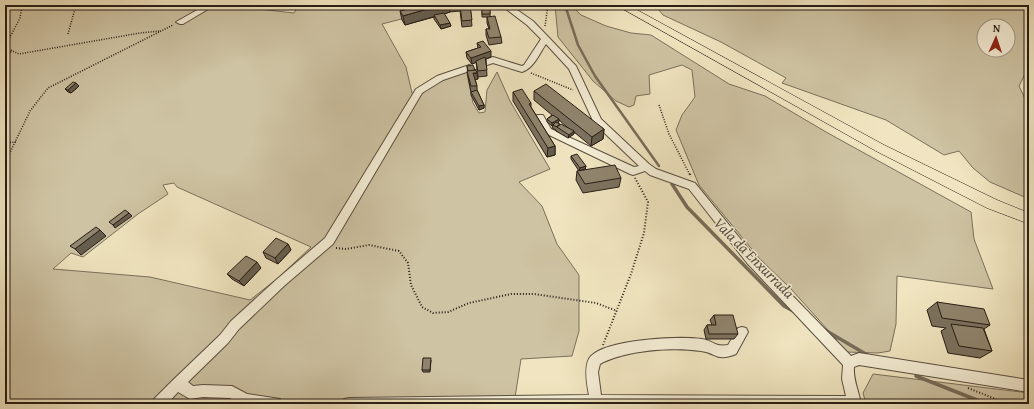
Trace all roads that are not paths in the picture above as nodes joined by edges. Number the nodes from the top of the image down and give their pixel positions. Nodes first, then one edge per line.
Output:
1 (211, 5) edge
2 (1021, 5) edge
3 (625, 7) edge
4 (508, 8) edge
5 (1029, 8) edge
6 (180, 22) road end
7 (545, 39) junction
8 (540, 117) dead end
9 (646, 167) junction
10 (1029, 219) edge
11 (742, 332) dead end
12 (849, 363) junction
13 (176, 385) junction
14 (1029, 386) edge
15 (596, 402) edge
16 (855, 403) edge
17 (159, 404) edge
18 (275, 404) edge
19 (349, 404) edge
20 (352, 404) edge

1 - 6 street
2 - 5 street
3 - 10 main road
4 - 7 street
7 - 9 street
7 - 13 street
8 - 9 street
9 - 12 street
11 - 15 street
12 - 14 street
12 - 16 street
13 - 17 street
13 - 18 street
15 - 16 street
15 - 20 street
19 - 20 street

